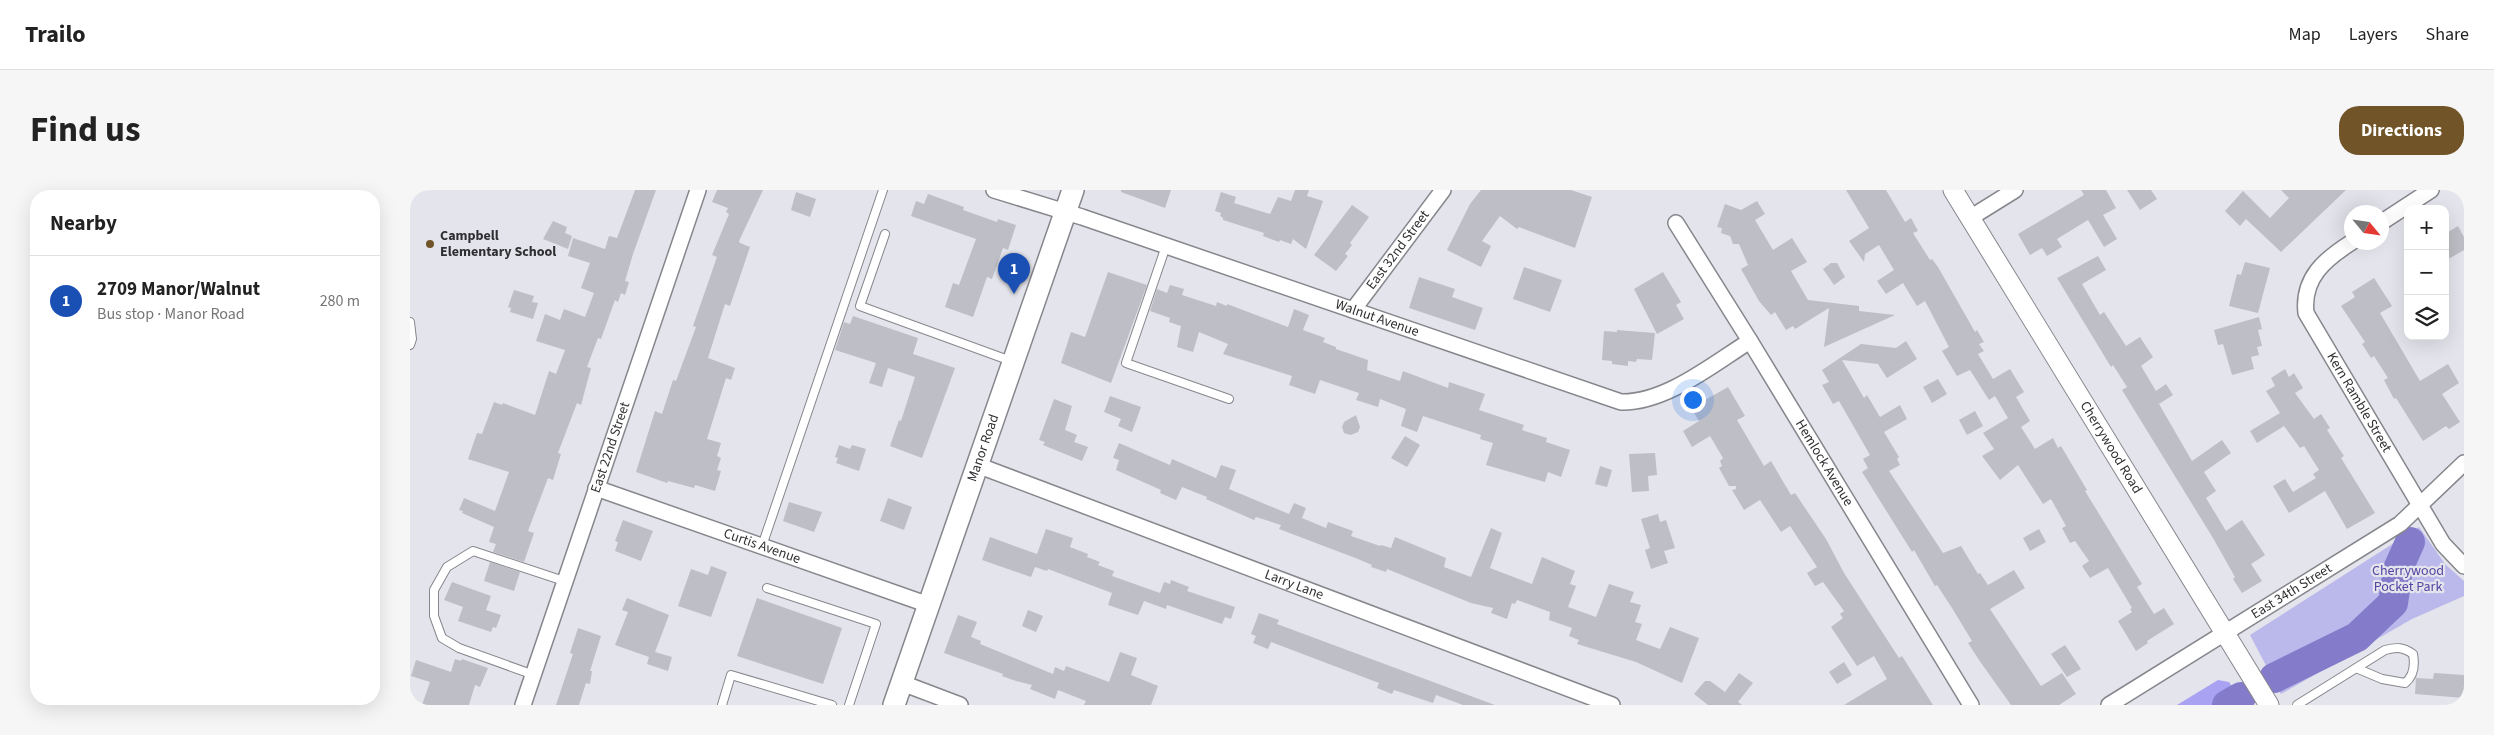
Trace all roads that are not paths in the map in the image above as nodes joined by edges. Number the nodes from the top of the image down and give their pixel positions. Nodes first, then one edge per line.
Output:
1 (698, 190) edge
2 (883, 190) edge
3 (994, 190) edge
4 (1073, 190) edge
5 (1443, 190) edge
6 (1953, 190) edge
7 (2015, 190) edge
8 (2431, 190) edge
9 (1065, 213) junction
10 (2389, 217) edge
11 (1970, 218) junction
12 (1676, 223) dead end
13 (885, 234) dead end
14 (1166, 246) junction
15 (2344, 247) edge
16 (1353, 310) junction
17 (410, 322) edge
18 (1750, 341) junction
19 (410, 345) edge
20 (1013, 362) junction
21 (1230, 398) dead end
22 (2464, 463) edge
23 (977, 465) junction
24 (596, 488) junction
25 (2421, 507) junction
26 (762, 546) junction
27 (2464, 566) edge
28 (564, 581) junction
29 (767, 588) dead end
30 (930, 605) junction
31 (2226, 633) junction
32 (2356, 668) junction
33 (534, 675) junction
34 (902, 683) junction
35 (523, 705) edge
36 (722, 705) edge
37 (832, 705) edge
38 (849, 705) edge
39 (894, 705) edge
40 (960, 705) edge
41 (1612, 705) edge
42 (1971, 705) edge
43 (2109, 705) edge
44 (2269, 705) edge
45 (2297, 705) edge

1 - 24 street, East 22nd Street
2 - 26 lane
3 - 9 street, Walnut Avenue
4 - 9 main road, Manor Road
5 - 16 street, East 32nd Street
6 - 11 street, Cherrywood Road
7 - 11 street
8 - 10 street
9 - 14 street, Walnut Avenue
9 - 20 main road, Manor Road
11 - 31 street, Cherrywood Road
12 - 18 street, Hemlock Avenue
13 - 20 lane
14 - 16 street, Walnut Avenue
14 - 21 lane
15 - 25 street, Kern Ramble Street
16 - 18 street, Walnut Avenue
17 - 19 lane
18 - 42 street, Hemlock Avenue
20 - 23 main road, Manor Road
22 - 25 street, East 34th Street
23 - 30 main road, Manor Road
23 - 41 street, Larry Lane
24 - 26 street, Curtis Avenue
24 - 28 street, East 22nd Street
25 - 27 street, Kern Ramble Street
25 - 31 street, East 34th Street
26 - 30 street, Curtis Avenue
28 - 33 street, East 22nd Street
28 - 33 lane
29 - 38 lane
30 - 34 main road, Manor Road
31 - 43 street, East 34th Street
31 - 44 street, Cherrywood Road
32 - 32 lane
32 - 45 lane
33 - 35 street, East 22nd Street
34 - 39 main road, Manor Road
34 - 40 street
36 - 37 lane

